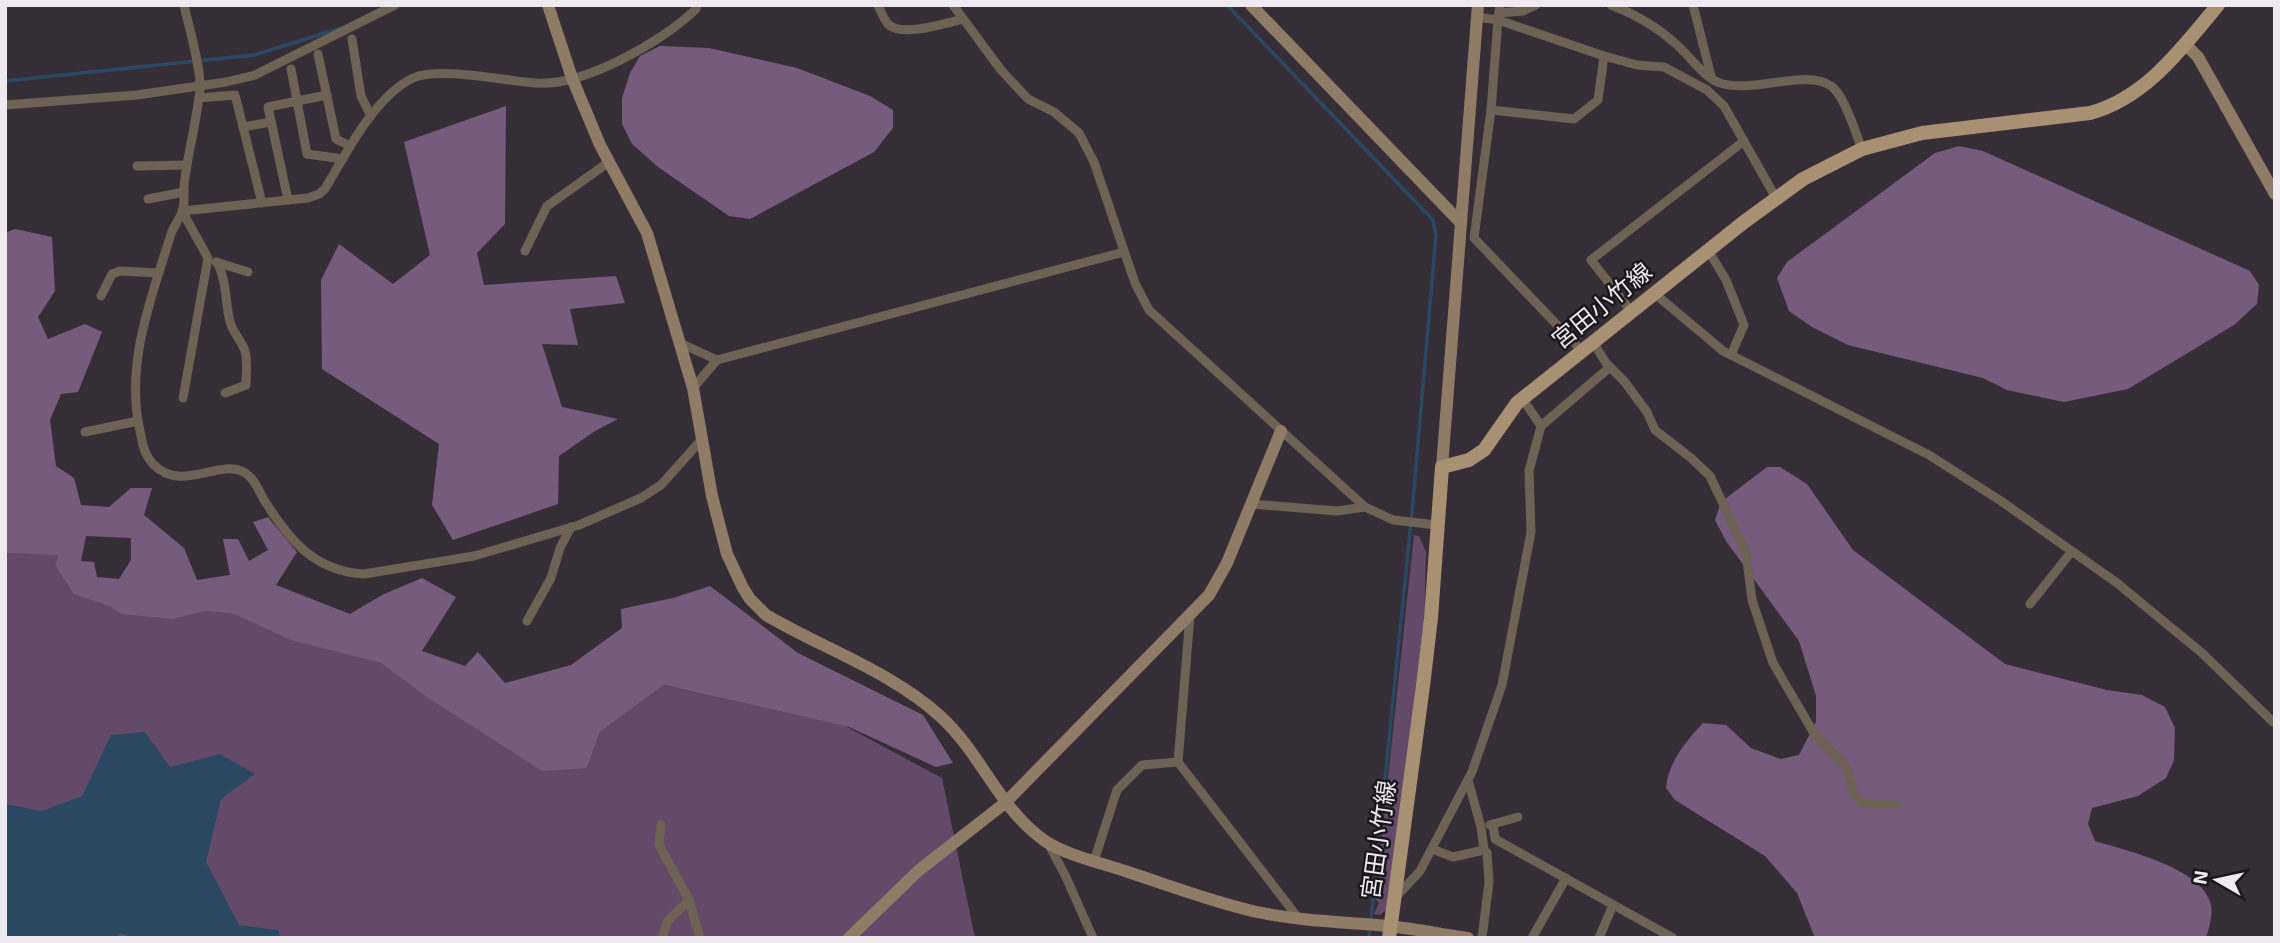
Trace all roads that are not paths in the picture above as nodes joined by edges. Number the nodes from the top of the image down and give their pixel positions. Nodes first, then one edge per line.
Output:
1 (184, 5) edge
2 (395, 5) edge
3 (548, 5) edge
4 (697, 5) edge
5 (878, 5) edge
6 (953, 5) edge
7 (1251, 5) edge
8 (1536, 5) edge
9 (1611, 5) edge
10 (1693, 5) edge
11 (2218, 5) edge
12 (1478, 11) edge
13 (1499, 13) edge
14 (963, 19) junction
15 (352, 39) dead end
16 (2185, 44) junction
17 (318, 54) dead end
18 (1604, 56) junction
19 (290, 69) dead end
20 (572, 78) junction
21 (1712, 79) junction
22 (200, 83) junction
23 (327, 95) junction
24 (1714, 95) junction
25 (199, 98) junction
26 (297, 102) junction
27 (5, 105) edge
28 (1491, 110) junction
29 (371, 116) junction
30 (271, 121) junction
31 (243, 127) junction
32 (1744, 141) junction
33 (350, 146) junction
34 (1861, 149) junction
35 (343, 159) junction
36 (609, 162) junction
37 (187, 165) junction
38 (137, 166) dead end
39 (184, 192) junction
40 (2275, 194) edge
41 (1776, 198) junction
42 (148, 199) dead end
43 (288, 200) junction
44 (262, 203) junction
45 (183, 211) junction
46 (1461, 223) junction
47 (1707, 250) junction
48 (525, 251) dead end
49 (1124, 251) junction
50 (213, 260) junction
51 (248, 272) dead end
52 (159, 273) junction
53 (1654, 293) junction
54 (102, 296) dead end
55 (1631, 311) junction
56 (680, 342) junction
57 (1588, 347) junction
58 (1731, 355) junction
59 (717, 360) junction
60 (1610, 367) junction
61 (693, 388) junction
62 (225, 393) dead end
63 (183, 398) dead end
64 (1522, 398) junction
65 (138, 421) junction
66 (1541, 426) junction
67 (1281, 431) junction
68 (85, 432) dead end
69 (703, 438) junction
70 (1442, 467) junction
71 (1252, 504) junction
72 (1365, 507) junction
73 (1437, 525) junction
74 (571, 527) junction
75 (2072, 551) junction
76 (2030, 604) dead end
77 (1190, 615) junction
78 (527, 621) dead end
79 (2273, 722) edge
80 (1178, 762) junction
81 (1468, 780) junction
82 (1006, 803) junction
83 (1896, 805) dead end
84 (1518, 817) dead end
85 (1493, 824) junction
86 (661, 825) dead end
87 (1481, 827) junction
88 (1047, 843) junction
89 (1432, 849) junction
90 (1484, 850) junction
91 (1094, 861) junction
92 (1566, 878) junction
93 (689, 900) junction
94 (1393, 900) junction
95 (1613, 905) junction
96 (1299, 919) junction
97 (1390, 932) edge
98 (662, 938) edge
99 (700, 938) edge
100 (849, 938) edge
101 (1093, 938) edge
102 (1468, 938) edge
103 (1482, 938) edge
104 (1532, 938) edge
105 (1599, 938) edge
106 (1673, 938) edge

1 - 22 street
2 - 22 street
3 - 20 street
4 - 20 street
5 - 14 street
6 - 14 street
7 - 46 street
8 - 13 street
9 - 21 street
10 - 21 street
11 - 16 main road, 宮田小竹線
12 - 13 street
12 - 46 street
13 - 18 street
13 - 28 street
14 - 49 street
15 - 29 street
16 - 34 main road, 宮田小竹線
16 - 40 street
17 - 23 street
18 - 24 street
18 - 28 street
19 - 26 street
20 - 29 street
20 - 36 street
21 - 24 street
21 - 34 street
22 - 25 street
22 - 27 street
23 - 26 street
23 - 33 street
24 - 32 street
25 - 31 street
25 - 37 street
26 - 30 street
26 - 35 street
28 - 57 street
29 - 33 street
30 - 31 street
30 - 43 street
31 - 44 street
32 - 41 street
32 - 55 street
33 - 35 street
34 - 41 main road, 宮田小竹線
35 - 43 street
36 - 48 street
36 - 56 street
37 - 38 street
37 - 39 street
39 - 42 street
39 - 45 street
41 - 47 main road, 宮田小竹線
43 - 44 street
44 - 45 street
45 - 50 street
45 - 52 street
46 - 70 street
47 - 53 main road, 宮田小竹線
47 - 58 street
49 - 59 street
49 - 67 street
50 - 51 street
50 - 62 street
50 - 63 street
52 - 54 street
52 - 65 street
53 - 55 main road, 宮田小竹線
53 - 58 street
55 - 57 main road, 宮田小竹線
56 - 59 street
56 - 61 street
57 - 60 street
57 - 64 main road, 宮田小竹線
58 - 75 street
59 - 61 street
60 - 66 street
60 - 83 street
61 - 69 street
64 - 66 street
64 - 70 main road, 宮田小竹線
65 - 68 street
65 - 74 street
66 - 81 street
67 - 71 street
67 - 72 street
69 - 74 street
69 - 82 street
70 - 73 main road, 宮田小竹線
71 - 72 street
71 - 77 street
72 - 73 street
73 - 94 main road, 宮田小竹線
74 - 78 street
75 - 76 street
75 - 79 street
77 - 80 street
77 - 82 street
80 - 91 street
80 - 96 street
81 - 87 street
81 - 89 street
82 - 88 street
82 - 100 street
84 - 85 street
85 - 87 street
85 - 92 street
86 - 93 street
87 - 90 street
88 - 91 street
88 - 101 street
89 - 90 street
89 - 94 street
90 - 103 street
91 - 96 street
92 - 95 street
92 - 104 street
93 - 98 street
93 - 99 street
94 - 97 main road, 宮田小竹線
95 - 105 street
95 - 106 street
96 - 97 street
97 - 102 street

